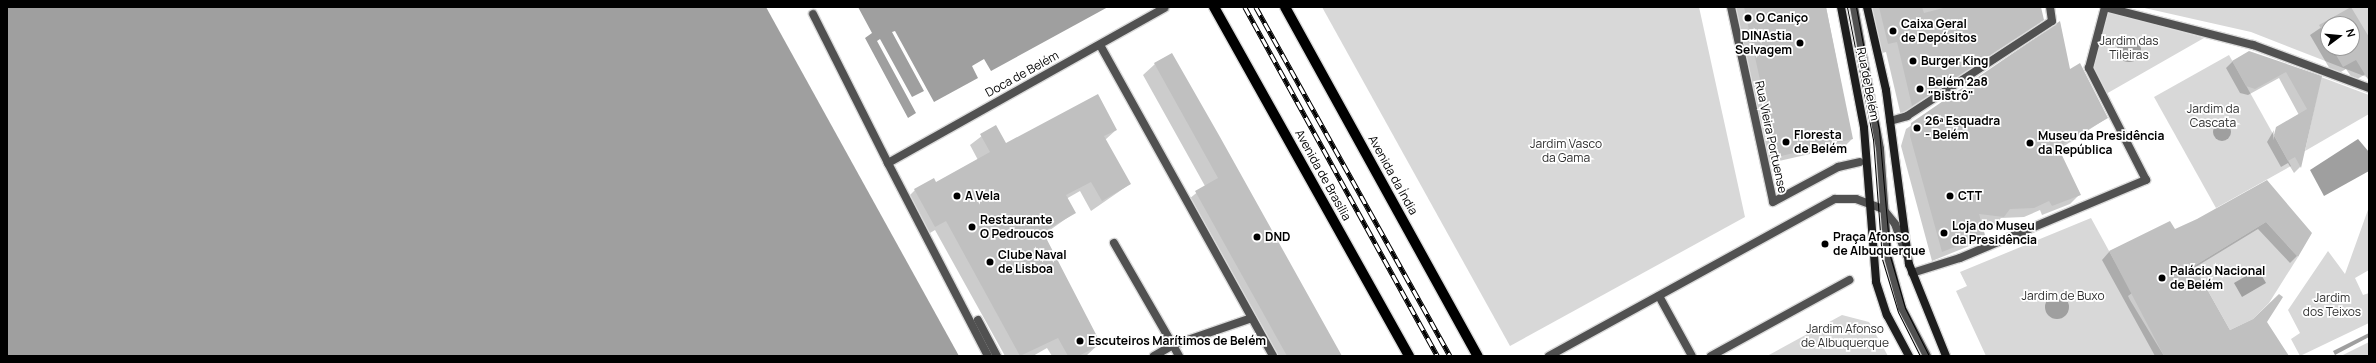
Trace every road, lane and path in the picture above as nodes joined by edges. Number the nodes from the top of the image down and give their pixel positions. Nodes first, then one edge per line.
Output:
1 (1214, 7) edge
2 (1285, 7) edge
3 (1731, 7) edge
4 (1841, 7) edge
5 (1854, 7) edge
6 (1867, 7) edge
7 (2050, 7) edge
8 (2105, 7) edge
9 (1166, 8) edge
10 (813, 14) dead end
11 (1100, 45) junction
12 (2369, 88) edge
13 (1890, 121) junction
14 (1860, 162) dead end
15 (888, 163) junction
16 (1868, 202) junction
17 (1883, 209) junction
18 (1114, 243) dead end
19 (1909, 264) junction
20 (1912, 273) junction
21 (1849, 280) dead end
22 (1658, 296) junction
23 (1252, 318) junction
24 (978, 320) dead end
25 (1173, 345) junction
26 (988, 356) edge
27 (998, 356) edge
28 (1154, 356) edge
29 (1179, 356) edge
30 (1273, 356) edge
31 (1409, 356) edge
32 (1478, 356) edge
33 (1549, 356) edge
34 (1692, 356) edge
35 (1710, 356) edge
36 (1909, 356) edge
37 (1927, 356) edge
38 (1946, 356) edge

1 - 31 main road, Avenida de Brasília
2 - 32 main road, Avenida da Índia
3 - 14 street, Rua Vieira Portuense
4 - 16 main road, Rua de Belém
5 - 17 street, Rua de Belém
6 - 13 main road, Rua de Belém
7 - 13 street
8 - 12 street
8 - 20 street
9 - 11 street, Doca de Belém
10 - 15 street
11 - 15 street, Doca de Belém
11 - 23 street
13 - 19 main road, Rua de Belém
15 - 26 street
16 - 17 street
16 - 22 street
16 - 36 main road
17 - 19 street
17 - 37 street
18 - 25 street
19 - 20 main road
20 - 38 main road
21 - 35 street
22 - 33 street
22 - 34 street
23 - 25 street
23 - 30 street
24 - 27 street
25 - 28 street
25 - 29 street

